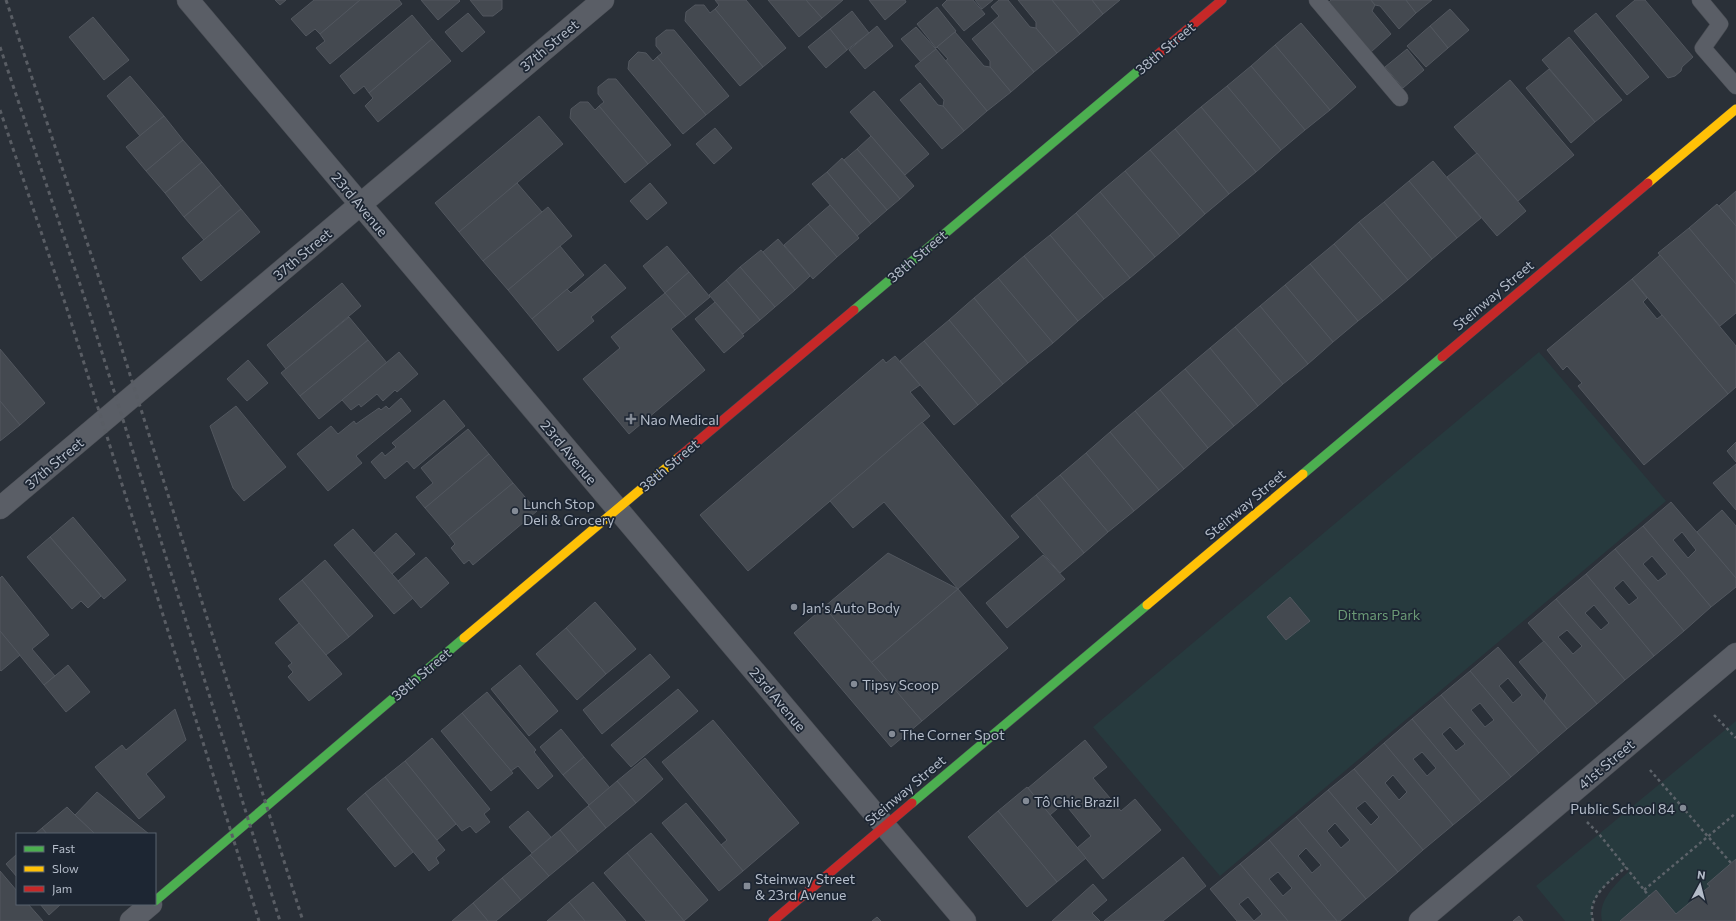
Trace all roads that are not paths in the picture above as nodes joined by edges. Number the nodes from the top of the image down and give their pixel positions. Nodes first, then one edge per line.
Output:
1 (188, 0) edge
2 (603, 0) edge
3 (1222, 0) edge
4 (1317, 0) edge
5 (1700, 0) edge
6 (1736, 86) edge
7 (1400, 98) dead end
8 (1736, 109) edge
9 (360, 205) junction
10 (0, 508) edge
11 (617, 509) junction
12 (1736, 654) edge
13 (885, 826) junction
14 (156, 900) edge
15 (150, 905) edge
16 (131, 921) edge
17 (772, 921) edge
18 (965, 921) edge
19 (1420, 921) edge

1 - 9 street, 23rd Avenue
2 - 9 street, 37th Street
3 - 11 street, 38th Street
4 - 7 lane
5 - 6 lane
8 - 13 street, Steinway Street
9 - 10 street, 37th Street
9 - 11 street, 23rd Avenue
11 - 13 street, 23rd Avenue
11 - 14 street, 38th Street
12 - 19 street, 41st Street
13 - 17 street, Steinway Street
13 - 18 street, 23rd Avenue
15 - 16 street

